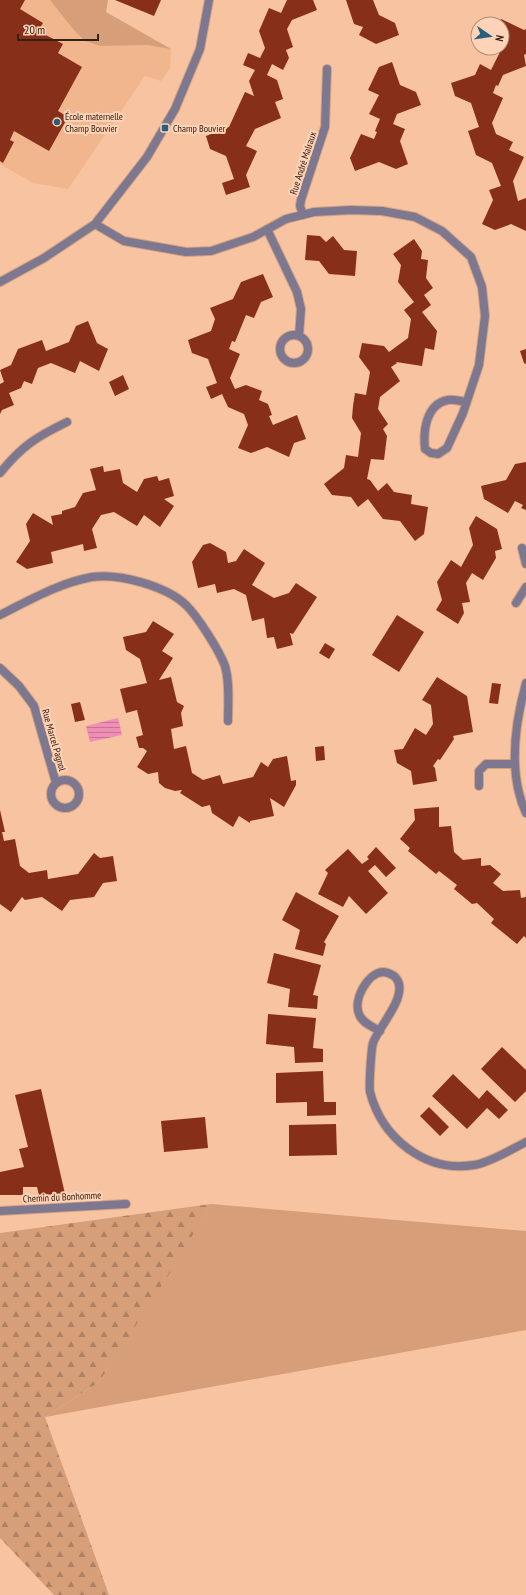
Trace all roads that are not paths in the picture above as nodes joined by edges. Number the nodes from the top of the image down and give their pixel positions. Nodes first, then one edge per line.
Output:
1 (209, 0) edge
2 (327, 69) dead end
3 (303, 215) junction
4 (95, 224) junction
5 (267, 230) junction
6 (0, 282) edge
7 (299, 336) dead end
8 (466, 402) junction
9 (67, 422) dead end
10 (0, 473) edge
11 (522, 548) dead end
12 (526, 564) edge
13 (526, 587) edge
14 (516, 603) dead end
15 (0, 615) edge
16 (0, 668) edge
17 (526, 683) edge
18 (228, 721) dead end
19 (515, 764) junction
20 (56, 783) dead end
21 (479, 786) dead end
22 (526, 813) edge
23 (380, 1030) junction
24 (526, 1142) edge
25 (126, 1204) dead end
26 (0, 1211) edge

1 - 4 street
2 - 3 street, Rue André Malraux
3 - 5 street
3 - 8 street
4 - 5 street
4 - 6 street
5 - 7 street
8 - 8 street
9 - 10 street
11 - 12 street
13 - 14 street
15 - 18 street
16 - 20 street, Rue Marcel Pagnol
17 - 19 street
19 - 21 street
19 - 22 street
23 - 23 street
23 - 24 street
25 - 26 street, Chemin du Bonhomme

